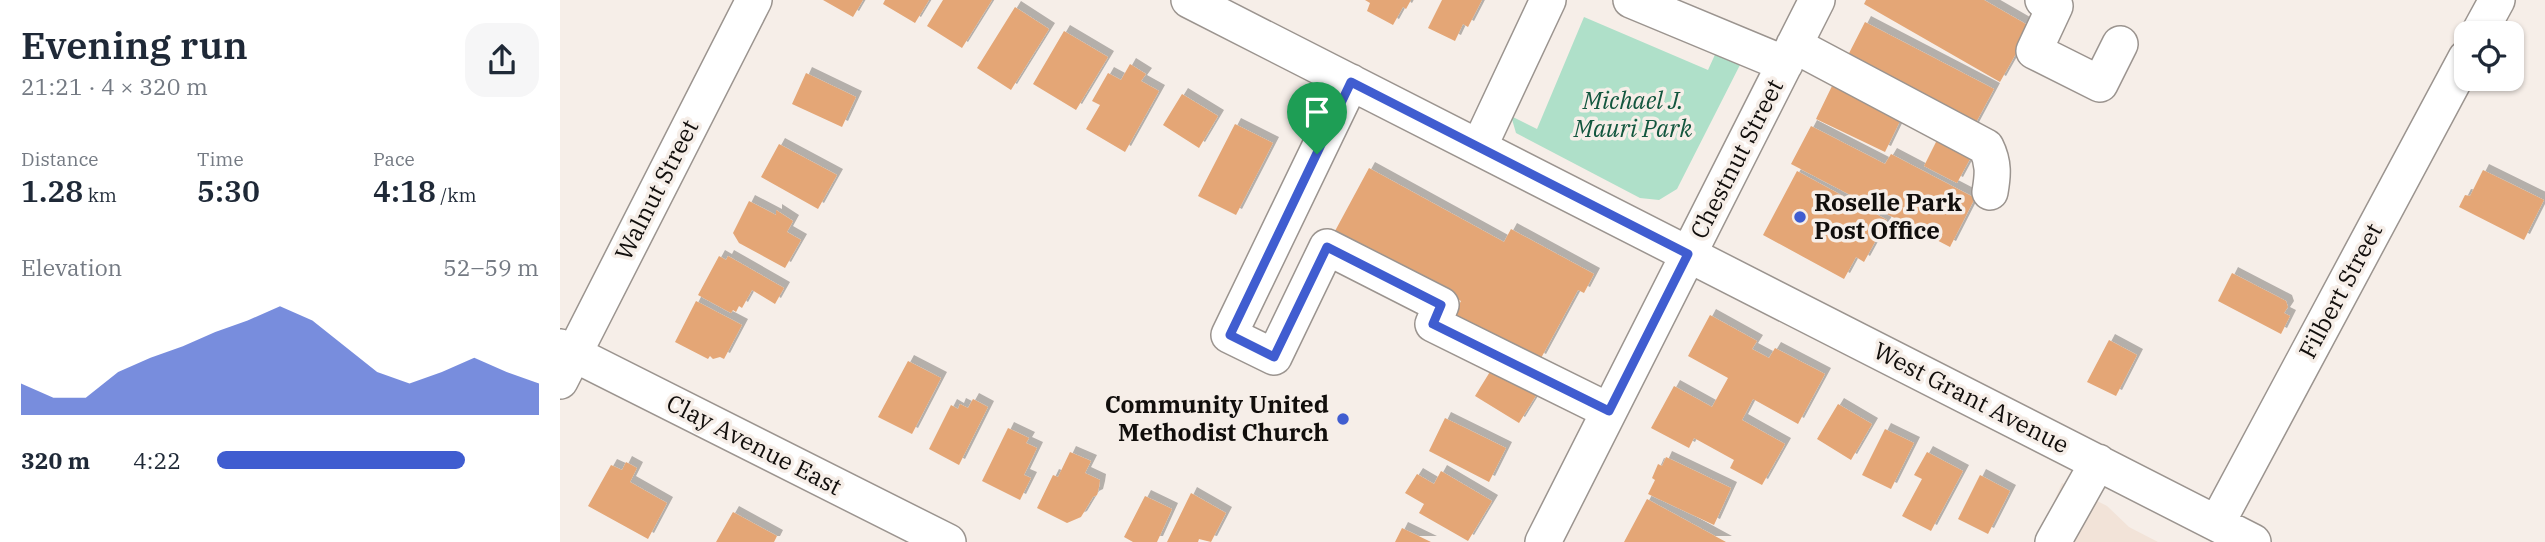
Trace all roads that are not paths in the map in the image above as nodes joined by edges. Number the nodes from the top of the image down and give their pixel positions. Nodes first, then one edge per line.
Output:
1 (754, 0) edge
2 (1189, 0) edge
3 (1548, 0) edge
4 (1631, 0) edge
5 (1817, 0) edge
6 (2043, 0) edge
7 (2497, 0) edge
8 (2486, 21) edge
9 (2120, 44) dead end
10 (1789, 55) junction
11 (2454, 80) edge
12 (1351, 82) junction
13 (1479, 147) junction
14 (1990, 192) dead end
15 (1282, 225) junction
16 (1327, 247) junction
17 (1688, 254) junction
18 (565, 361) edge
19 (1609, 411) junction
20 (2098, 463) junction
21 (2217, 523) junction
22 (948, 542) edge
23 (1543, 542) edge
24 (2053, 542) edge
25 (2253, 542) edge

1 - 18 street, Walnut Street
2 - 12 street, West Grant Avenue
3 - 13 street
4 - 10 street
5 - 10 street, Chestnut Street
6 - 9 street
7 - 8 street
10 - 14 street
10 - 17 street, Chestnut Street
11 - 21 street, Filbert Street
12 - 13 street, West Grant Avenue
12 - 15 street
13 - 17 street, West Grant Avenue
15 - 16 street
15 - 16 street
16 - 19 street
17 - 19 street, Chestnut Street
17 - 20 street, West Grant Avenue
18 - 22 street, Clay Avenue East
19 - 23 street, Chestnut Street
20 - 21 street, West Grant Avenue
20 - 24 street
21 - 25 street, West Grant Avenue

